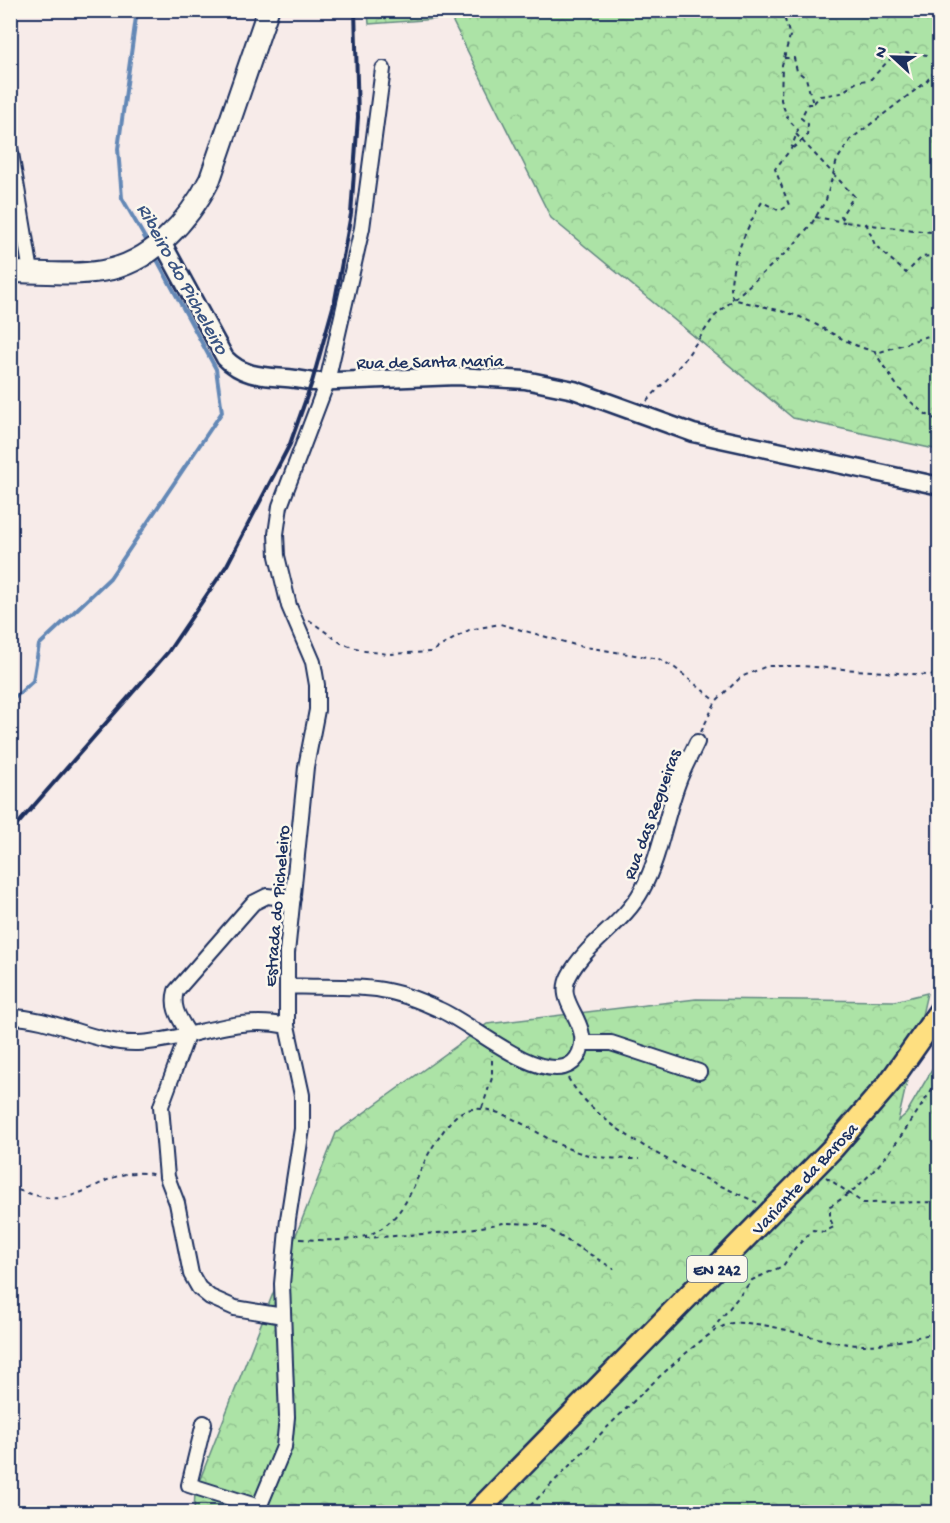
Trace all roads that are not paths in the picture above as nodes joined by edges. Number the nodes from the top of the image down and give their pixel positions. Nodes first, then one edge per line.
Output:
1 (268, 10) edge
2 (384, 69) dead end
3 (10, 147) edge
4 (11, 165) edge
5 (154, 248) junction
6 (10, 272) edge
7 (31, 272) junction
8 (327, 382) junction
9 (939, 486) edge
10 (697, 742) road end
11 (293, 899) junction
12 (287, 987) junction
13 (939, 1011) edge
14 (10, 1017) edge
15 (287, 1026) junction
16 (188, 1033) junction
17 (582, 1043) junction
18 (699, 1072) dead end
19 (283, 1316) junction
20 (204, 1423) dead end
21 (258, 1510) edge
22 (477, 1512) edge

1 - 5 main road
2 - 8 street, Estrada do Picheleiro
3 - 4 street
4 - 7 street
5 - 7 main road
5 - 8 street, Rua de Santa Maria
6 - 7 main road
8 - 9 street, Rua de Santa Maria
8 - 11 street, Estrada do Picheleiro
10 - 17 street, Rua das Regueiras
11 - 12 street, Estrada do Picheleiro
11 - 16 street
12 - 15 street, Estrada do Picheleiro
12 - 17 street
13 - 22 main road, Variante da Barosa / EN 242
14 - 16 street
15 - 16 street
15 - 19 street, Estrada do Picheleiro
16 - 19 street
17 - 18 street
19 - 21 street, Estrada do Picheleiro
20 - 21 street

